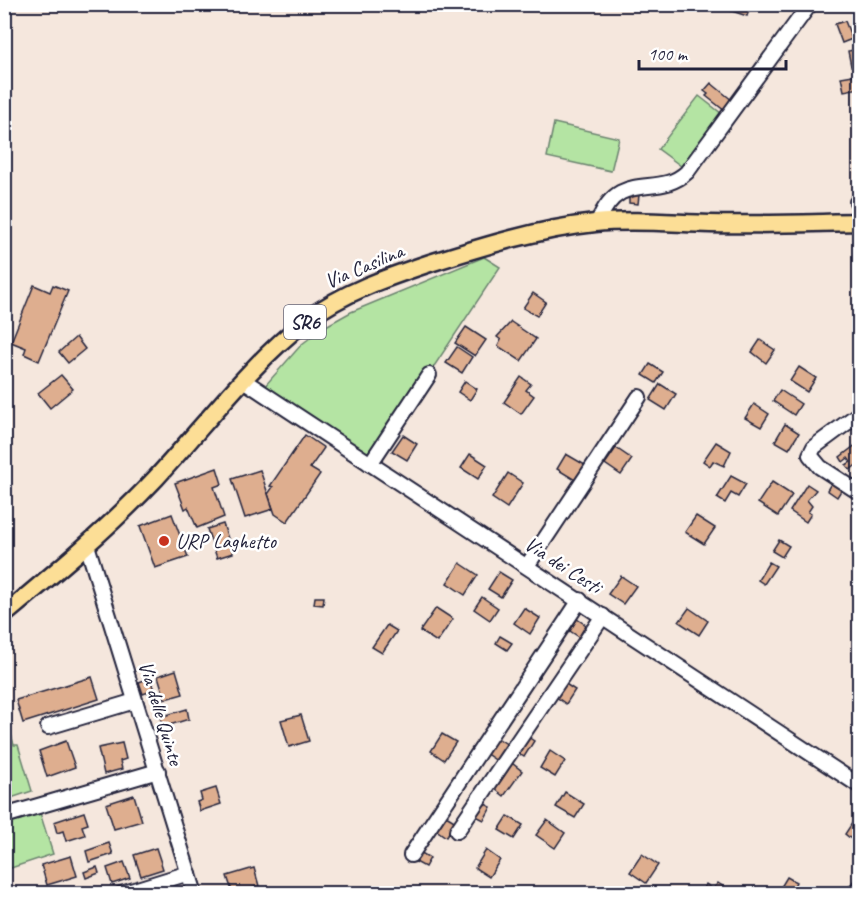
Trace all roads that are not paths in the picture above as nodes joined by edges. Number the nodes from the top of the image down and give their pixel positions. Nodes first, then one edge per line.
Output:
1 (810, 4) edge
2 (598, 222) junction
3 (860, 222) edge
4 (429, 375) dead end
5 (243, 380) junction
6 (639, 397) dead end
7 (860, 413) edge
8 (369, 464) junction
9 (860, 493) edge
10 (87, 545) junction
11 (527, 566) junction
12 (580, 600) junction
13 (4, 615) edge
14 (603, 616) junction
15 (135, 701) junction
16 (48, 727) dead end
17 (158, 771) junction
18 (860, 786) edge
19 (4, 816) edge
20 (457, 831) dead end
21 (411, 855) dead end
22 (189, 873) junction
23 (860, 886) edge
24 (122, 894) edge
25 (195, 894) edge
26 (854, 894) edge

1 - 2 street
2 - 3 main road, Via Casilina / SR6
2 - 5 main road, Via Casilina / SR6
4 - 8 street
5 - 8 street, Via dei Cesti
5 - 10 main road, Via Casilina / SR6
6 - 11 street
7 - 9 street
8 - 11 street, Via dei Cesti
10 - 13 main road, Via Casilina / SR6
10 - 15 street, Via delle Quinte
11 - 12 street, Via dei Cesti
12 - 14 street, Via dei Cesti
12 - 21 street
14 - 18 street, Via dei Cesti
14 - 20 street
15 - 16 street
15 - 17 street, Via delle Quinte
17 - 19 street
17 - 22 street, Via delle Quinte
22 - 24 street
22 - 25 street, Via delle Quinte
23 - 26 street

